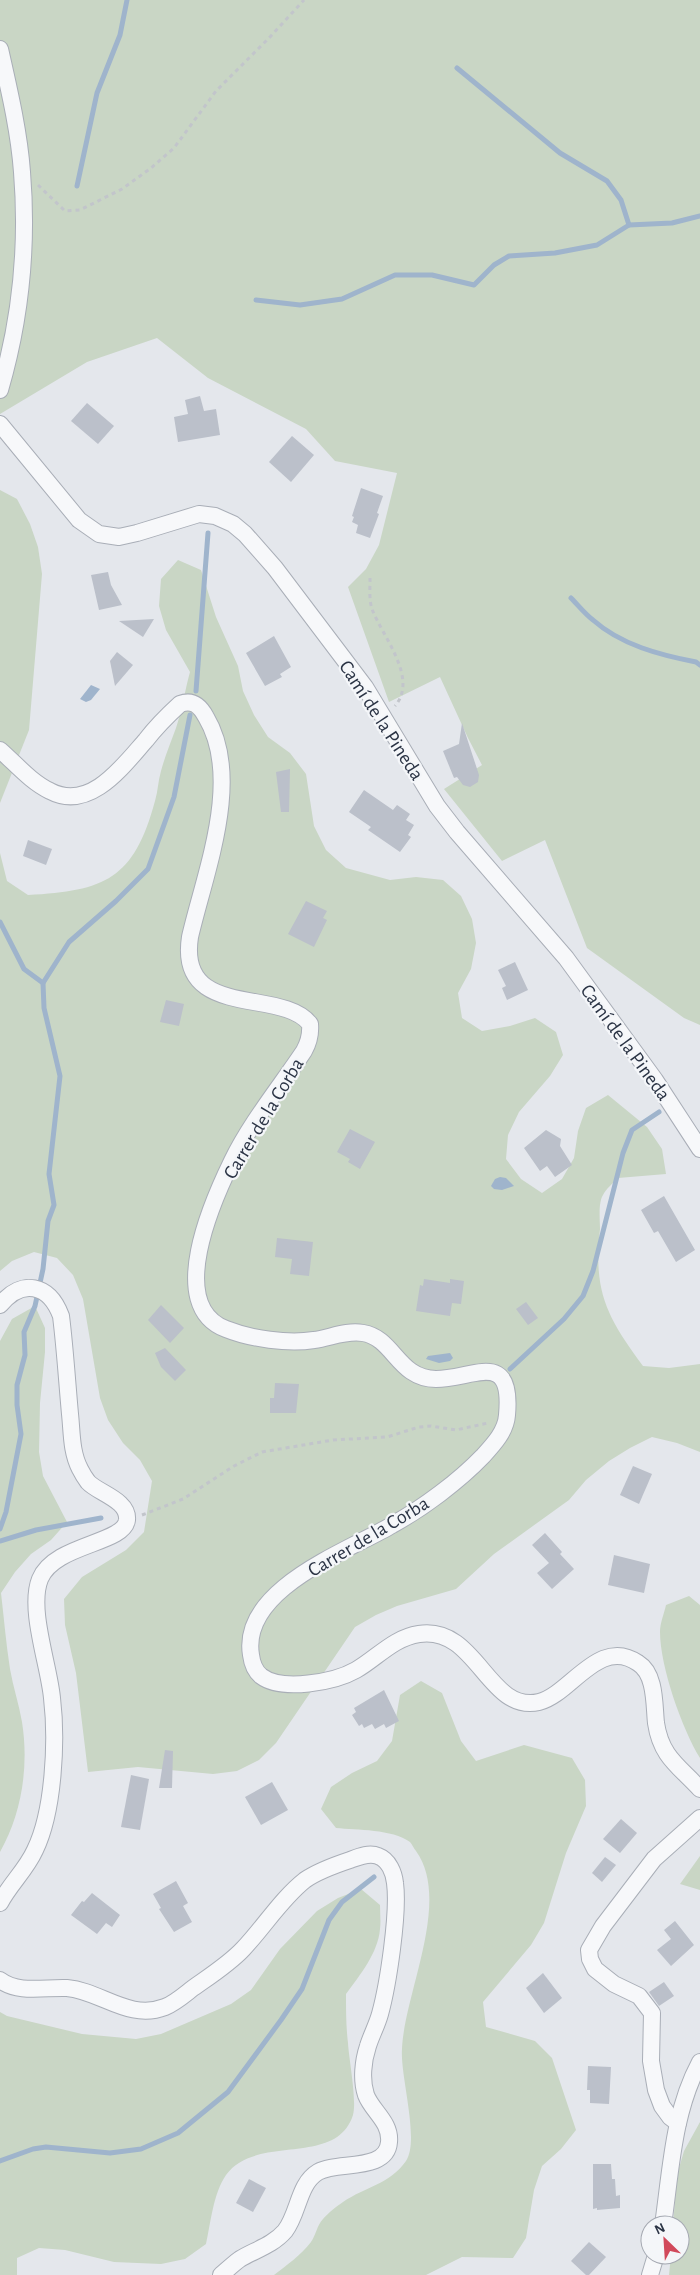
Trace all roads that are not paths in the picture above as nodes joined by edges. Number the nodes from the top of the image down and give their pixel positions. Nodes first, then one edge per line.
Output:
1 (0, 49) edge
2 (0, 390) edge
3 (0, 424) edge
4 (0, 750) edge
5 (700, 1149) edge
6 (0, 1305) edge
7 (700, 1789) edge
8 (700, 1818) edge
9 (0, 1904) edge
10 (0, 1980) edge
11 (700, 2062) edge
12 (678, 2122) junction
13 (664, 2215) edge
14 (221, 2275) edge

1 - 2 street
3 - 5 street, Camí de la Pineda
4 - 7 street, Carrer de la Corba
6 - 9 street
8 - 12 street
10 - 14 street
11 - 12 street
12 - 13 street

